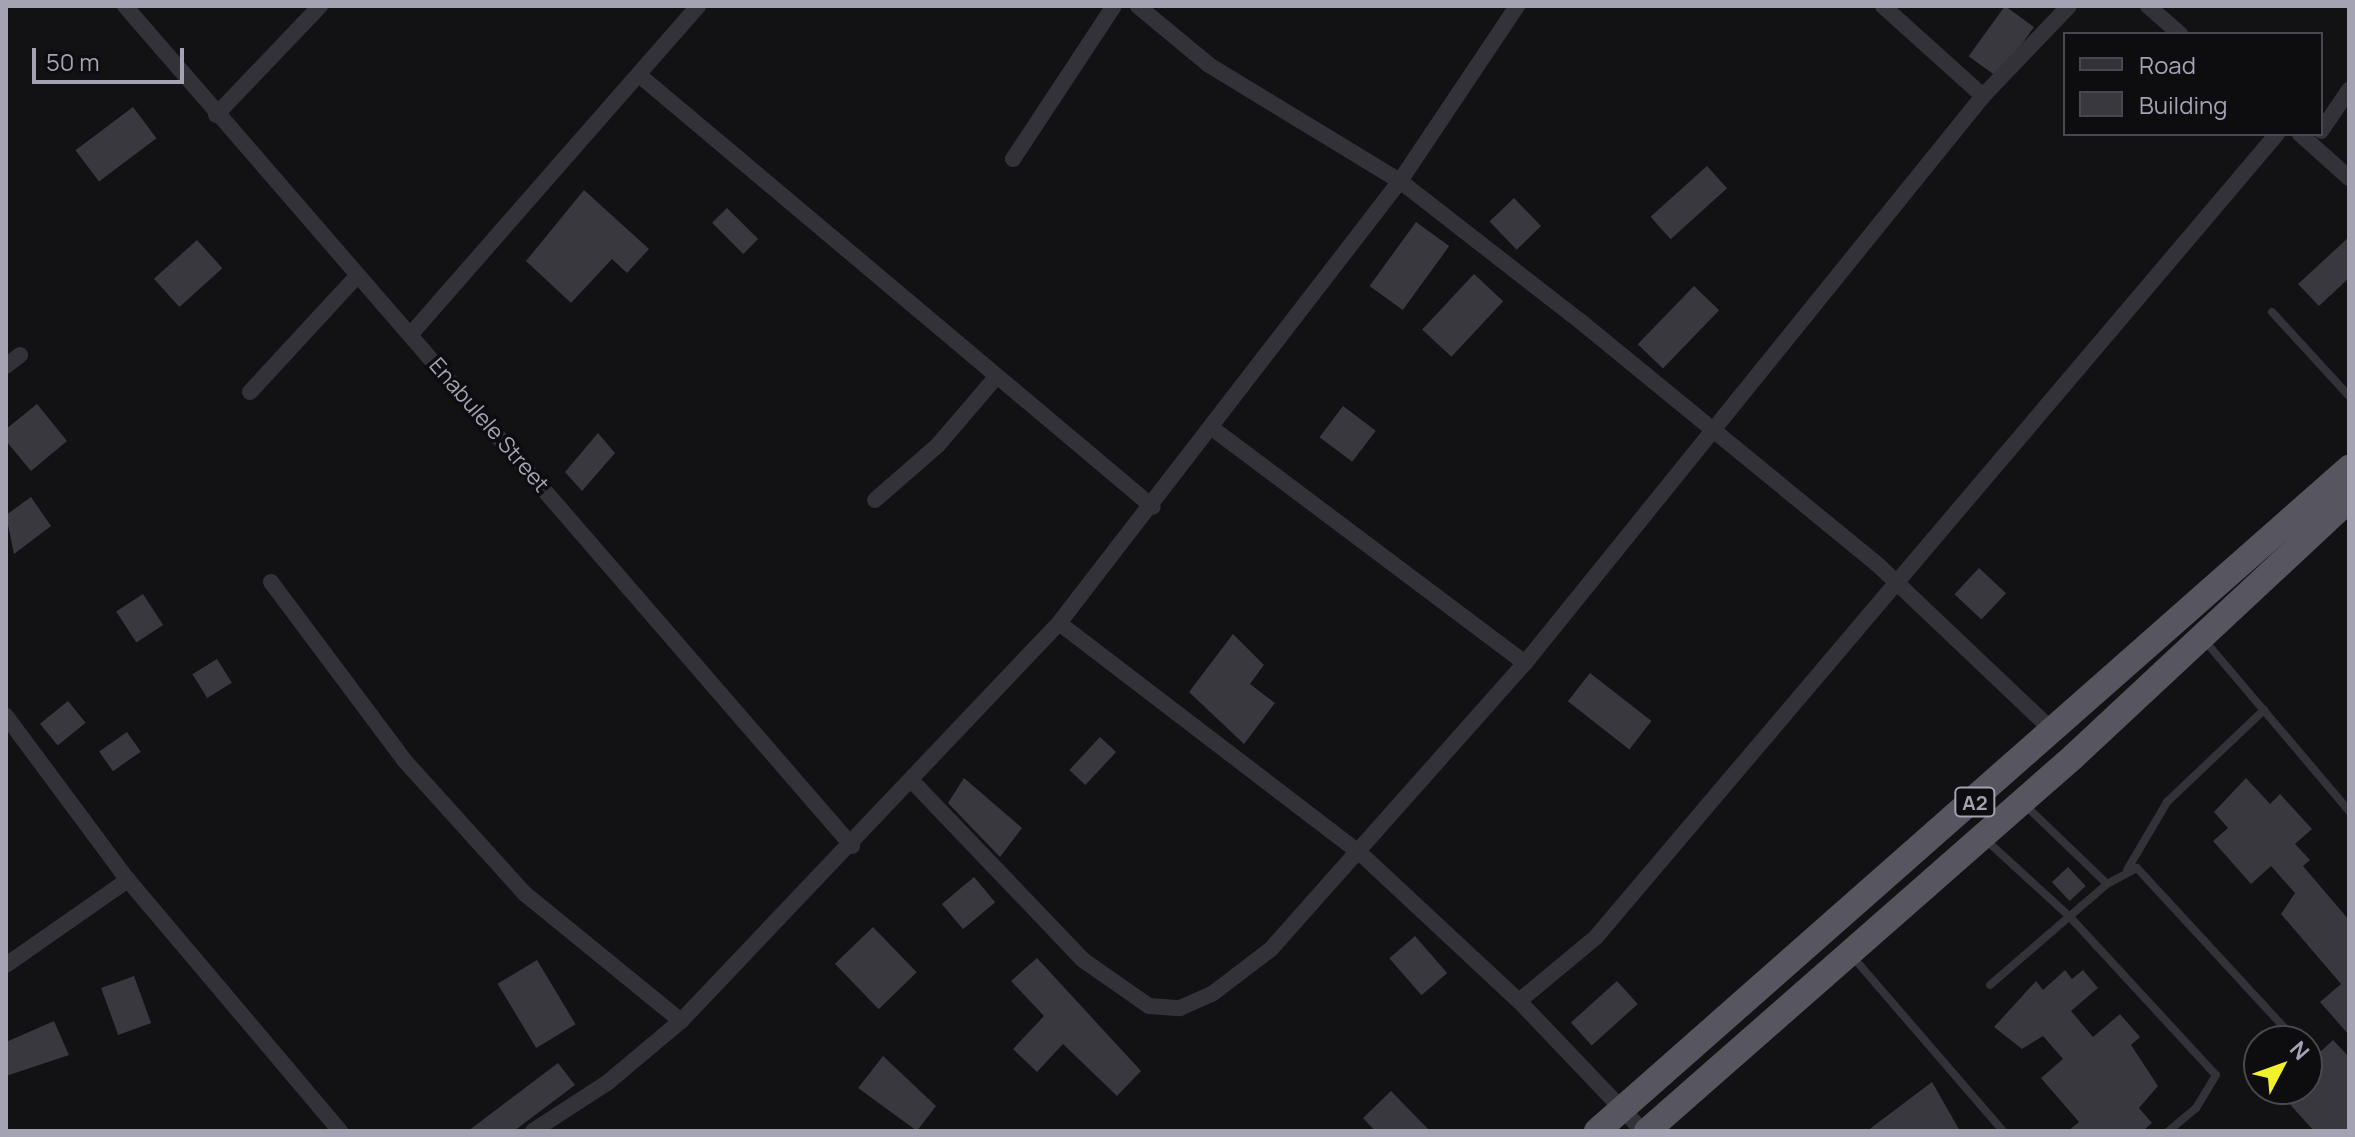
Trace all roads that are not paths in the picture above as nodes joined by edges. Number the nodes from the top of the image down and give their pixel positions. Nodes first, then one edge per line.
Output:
1 (125, 6) edge
2 (320, 6) edge
3 (698, 6) edge
4 (1114, 6) edge
5 (1138, 6) edge
6 (1517, 6) edge
7 (1883, 6) edge
8 (2069, 6) edge
9 (2148, 6) edge
10 (2178, 32) edge
11 (639, 75) junction
12 (2349, 90) edge
13 (1983, 96) junction
14 (216, 115) junction
15 (2323, 123) edge
16 (2275, 136) edge
17 (2313, 136) edge
18 (1013, 159) dead end
19 (2349, 178) edge
20 (1400, 181) junction
21 (358, 275) junction
22 (2272, 312) dead end
23 (411, 334) junction
24 (20, 355) dead end
25 (6, 366) edge
26 (996, 377) junction
27 (250, 392) dead end
28 (2349, 396) edge
29 (1711, 427) junction
30 (1215, 430) junction
31 (2349, 468) edge
32 (875, 500) dead end
33 (2349, 500) edge
34 (1153, 507) junction
35 (271, 582) dead end
36 (1900, 586) junction
37 (1059, 623) junction
38 (2202, 637) junction
39 (1525, 663) junction
40 (2264, 710) junction
41 (6, 716) edge
42 (2055, 733) junction
43 (12, 736) edge
44 (913, 782) junction
45 (2021, 800) junction
46 (2349, 811) edge
47 (1981, 835) junction
48 (852, 846) junction
49 (1359, 852) junction
50 (2127, 870) junction
51 (128, 880) junction
52 (2107, 884) junction
53 (2070, 917) junction
54 (1846, 950) junction
55 (6, 965) edge
56 (1990, 985) dead end
57 (1519, 1001) junction
58 (681, 1021) junction
59 (2282, 1025) edge
60 (1626, 1106) junction
61 (340, 1131) edge
62 (533, 1131) edge
63 (1597, 1131) edge
64 (1645, 1131) edge
65 (2003, 1131) edge
66 (2169, 1131) edge

1 - 14 street, Enabulele Street
2 - 14 street
3 - 11 street
4 - 18 street
5 - 20 street
6 - 20 street
7 - 13 street
8 - 13 street
9 - 10 street
11 - 23 street
11 - 26 street
12 - 15 street
13 - 29 street
14 - 21 street, Enabulele Street
16 - 36 street
17 - 19 street
20 - 29 street
20 - 30 street
21 - 23 street, Enabulele Street
21 - 27 street
22 - 28 lane
23 - 48 street, Enabulele Street
24 - 25 street
26 - 32 street
26 - 34 street
29 - 36 street
29 - 39 street
30 - 34 street
30 - 39 street
31 - 42 highway, A2
33 - 38 highway, A2
34 - 37 street
35 - 58 street
36 - 42 street
36 - 57 street
37 - 44 street
37 - 49 street
38 - 40 lane
38 - 45 highway, A2
39 - 49 street
40 - 46 lane
40 - 50 lane
41 - 43 street
42 - 60 highway, A2
43 - 51 street
44 - 48 street
44 - 49 street
45 - 47 highway, A2
45 - 52 lane
47 - 53 lane
47 - 54 highway, A2
48 - 58 street
49 - 57 street
50 - 52 lane
50 - 59 lane
51 - 55 street
51 - 61 street
52 - 53 lane
53 - 56 lane
53 - 66 lane
54 - 64 highway, A2
54 - 65 lane
57 - 60 street
58 - 62 street
60 - 63 highway, A2
60 - 64 street

